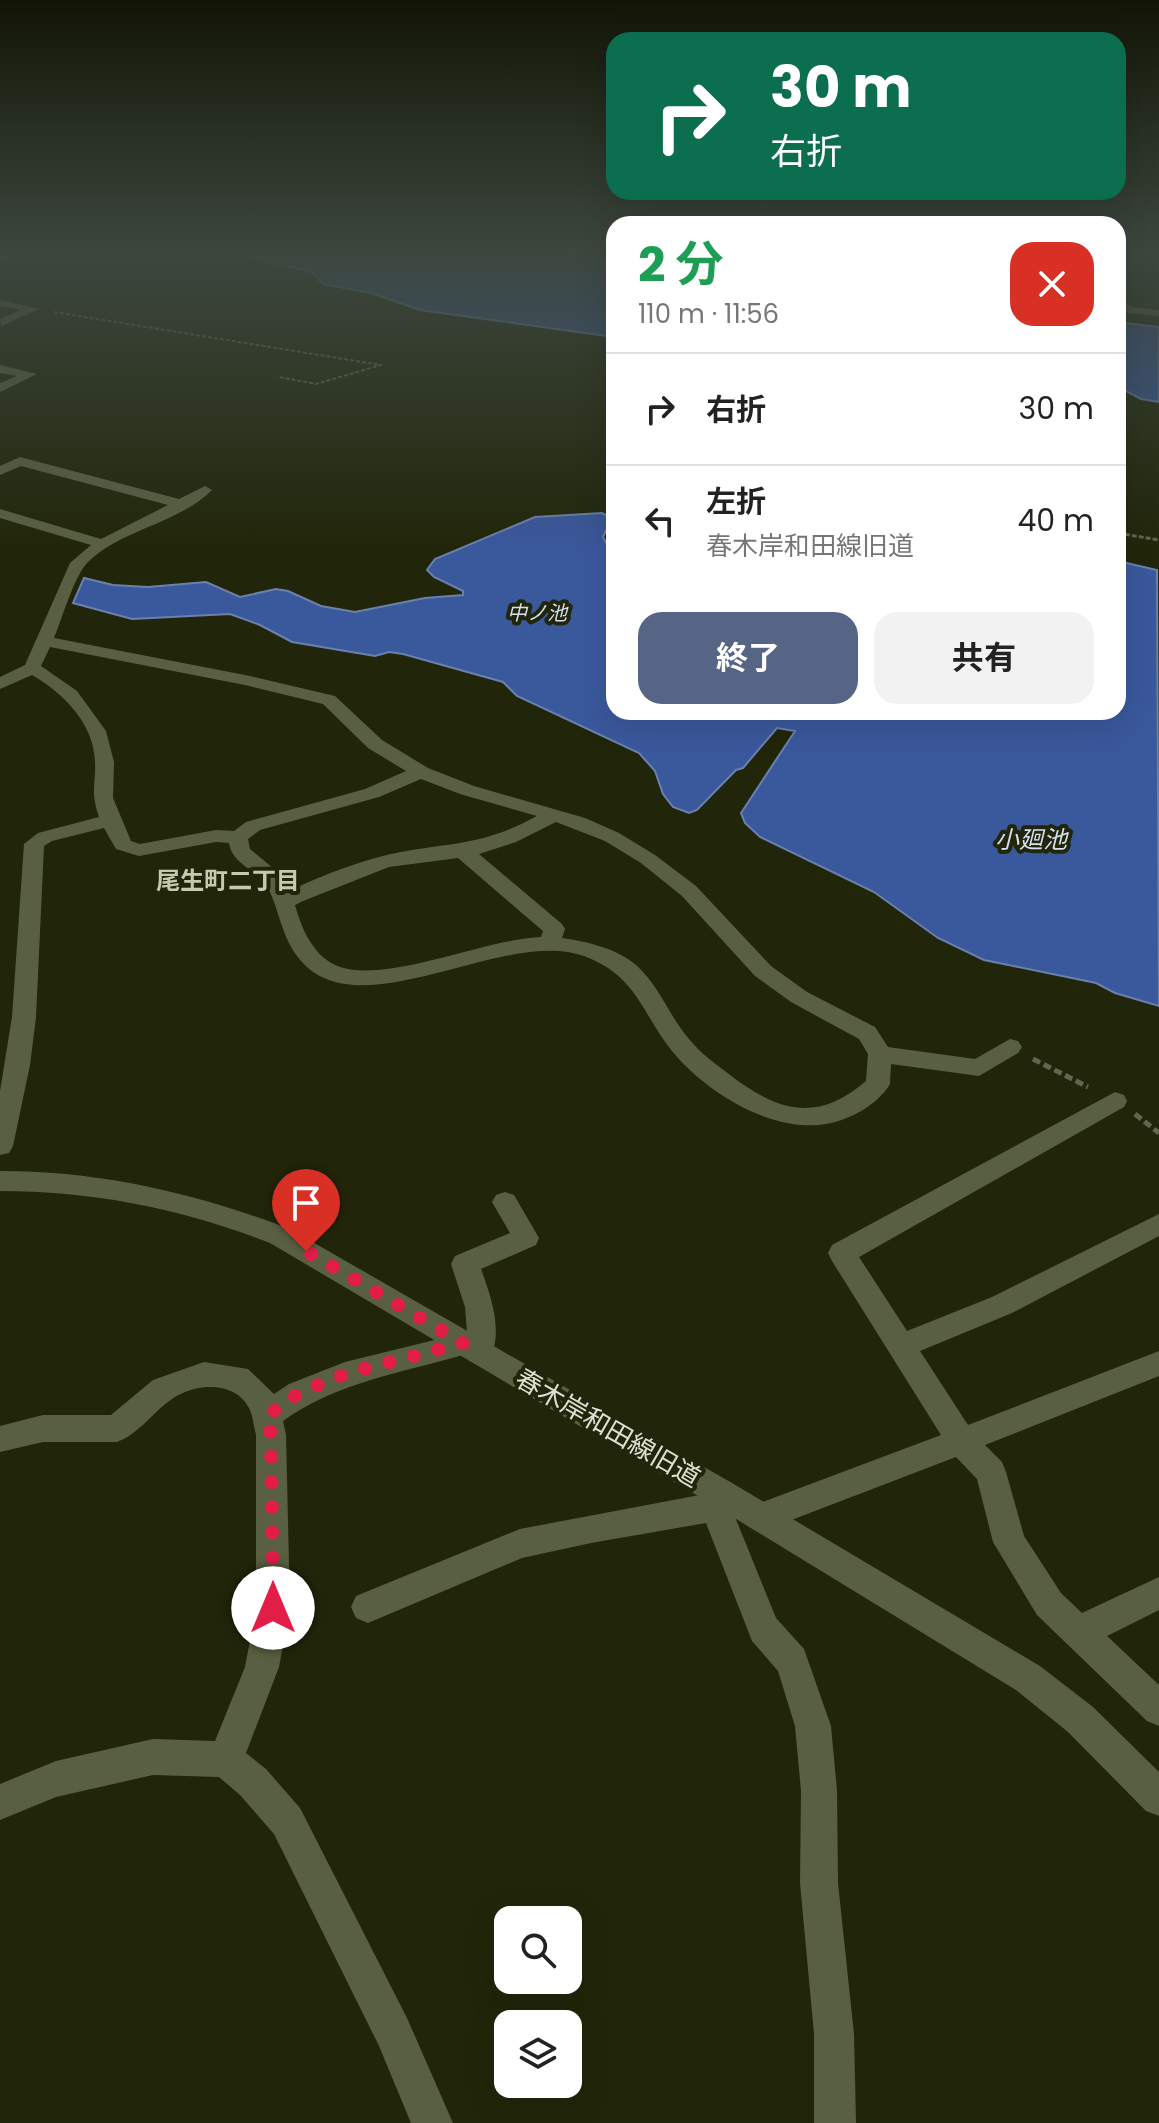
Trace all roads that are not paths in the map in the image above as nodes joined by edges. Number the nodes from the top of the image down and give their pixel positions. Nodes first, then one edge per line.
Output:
1 (0, 369) edge
2 (0, 388) edge
3 (0, 471) edge
4 (205, 490) dead end
5 (181, 504) junction
6 (0, 513) edge
7 (17, 518) junction
8 (0, 527) edge
9 (102, 544) junction
10 (44, 641) junction
11 (32, 668) junction
12 (0, 684) edge
13 (421, 772) junction
14 (553, 815) junction
15 (110, 820) junction
16 (238, 837) junction
17 (463, 851) junction
18 (284, 902) junction
19 (550, 942) junction
20 (1010, 1047) dead end
21 (880, 1054) junction
22 (1115, 1101) dead end
23 (0, 1146) edge
24 (0, 1181) edge
25 (505, 1202) dead end
26 (1159, 1224) edge
27 (901, 1346) junction
28 (471, 1348) junction
29 (1159, 1363) edge
30 (267, 1416) junction
31 (0, 1439) edge
32 (961, 1441) junction
33 (718, 1500) junction
34 (760, 1517) junction
35 (1159, 1593) edge
36 (368, 1607) dead end
37 (1077, 1633) junction
38 (1159, 1709) edge
39 (226, 1759) junction
40 (1159, 1798) edge
41 (0, 1802) edge
42 (432, 2123) edge
43 (835, 2123) edge

1 - 2 street
3 - 5 street
4 - 5 street
5 - 9 street
6 - 7 street
7 - 8 street
7 - 9 street
9 - 10 street
10 - 11 street
10 - 13 street
11 - 12 street
11 - 15 street
13 - 14 street
13 - 16 street
14 - 17 street
14 - 21 street
15 - 16 street
15 - 23 street
16 - 18 street
17 - 18 street
17 - 19 street
18 - 19 street
19 - 21 street
20 - 21 street
22 - 27 street
24 - 28 street, 春木岸和田線旧道
25 - 28 street
26 - 27 street
27 - 32 street
28 - 30 street
28 - 33 street, 春木岸和田線旧道
29 - 32 street
30 - 31 street
30 - 39 street
32 - 34 street
32 - 37 street
33 - 34 street, 春木岸和田線旧道
33 - 36 street
33 - 43 street
34 - 40 street, 春木岸和田線旧道
35 - 37 street
37 - 38 street
39 - 41 street
39 - 42 street

